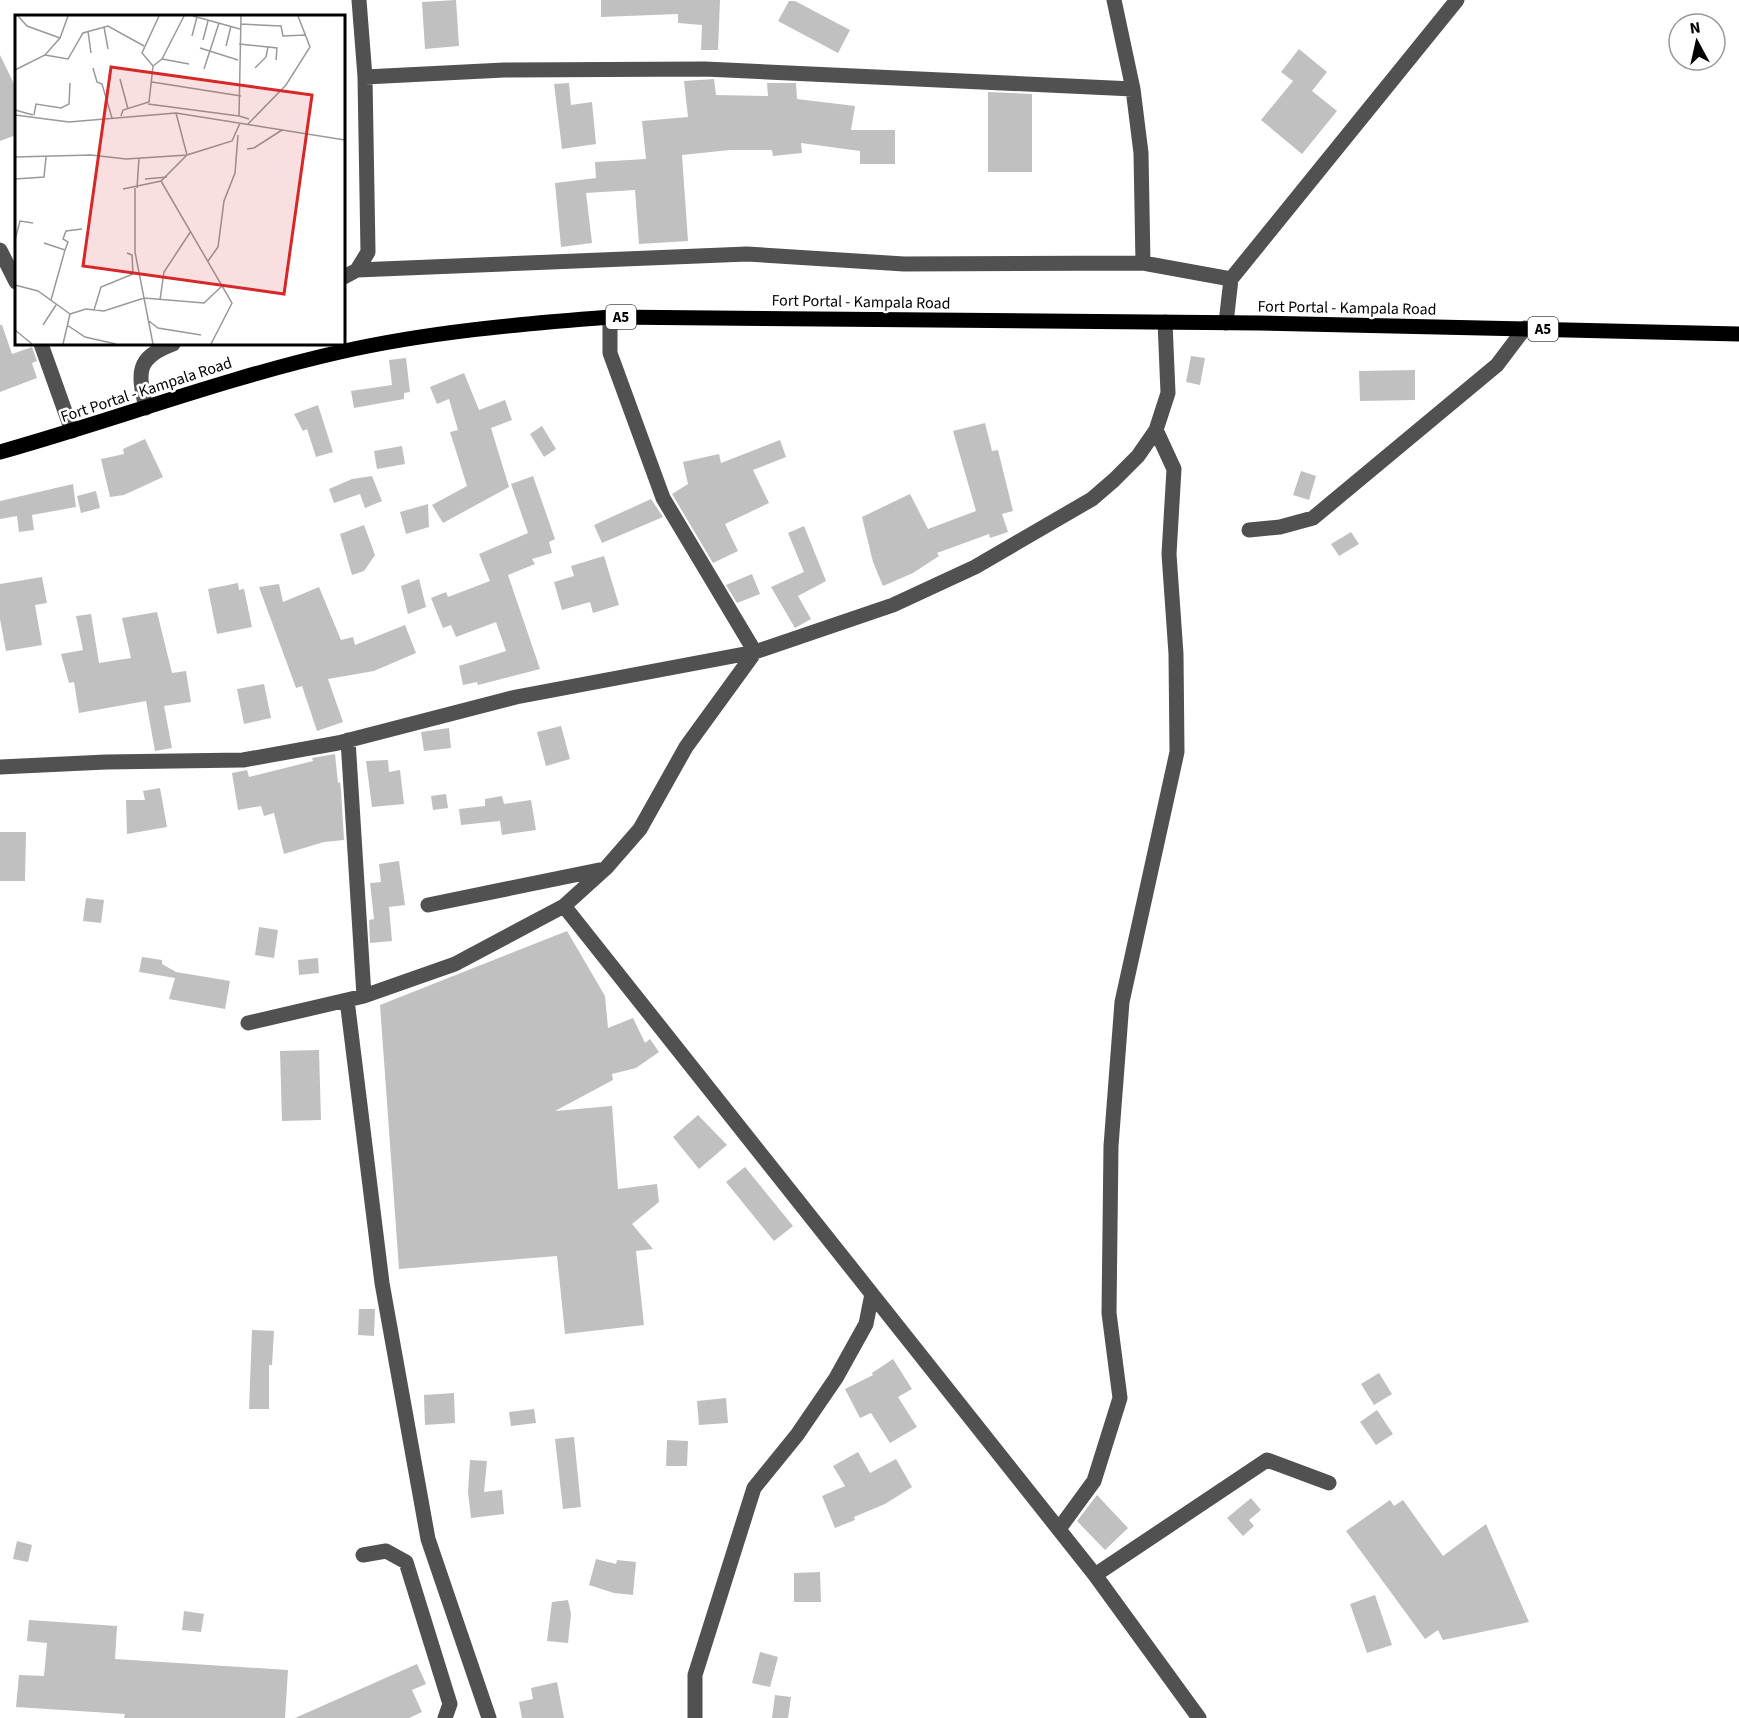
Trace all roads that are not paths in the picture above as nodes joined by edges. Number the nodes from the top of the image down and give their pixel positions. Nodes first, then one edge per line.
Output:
1 (359, 0) edge
2 (1114, 0) edge
3 (1457, 0) edge
4 (365, 78) junction
5 (1133, 89) junction
6 (0, 250) edge
7 (1143, 263) junction
8 (350, 273) edge
9 (1232, 279) junction
10 (15, 280) edge
11 (610, 317) junction
12 (1165, 322) junction
13 (1226, 323) junction
14 (1525, 328) junction
15 (1739, 334) edge
16 (41, 345) edge
17 (170, 345) edge
18 (146, 408) junction
19 (1156, 430) junction
20 (72, 431) junction
21 (0, 452) edge
22 (1249, 530) dead end
23 (755, 652) junction
24 (348, 740) junction
25 (0, 767) edge
26 (606, 868) junction
27 (428, 905) dead end
28 (564, 906) junction
29 (364, 996) junction
30 (347, 1000) junction
31 (248, 1023) dead end
32 (872, 1294) junction
33 (1329, 1483) dead end
34 (1059, 1529) junction
35 (363, 1555) dead end
36 (1095, 1575) junction
37 (445, 1718) edge
38 (489, 1718) edge
39 (695, 1718) edge
40 (1199, 1718) edge

1 - 4 street
2 - 5 street
3 - 9 street
4 - 5 street
4 - 8 street
5 - 7 street
6 - 10 street
7 - 8 street
7 - 9 street
9 - 13 street
11 - 12 main road, Fort Portal - Kampala Road / A5
11 - 18 main road, Fort Portal - Kampala Road / A5
11 - 23 street
12 - 13 main road, Fort Portal - Kampala Road / A5
12 - 19 street
13 - 14 main road, Fort Portal - Kampala Road / A5
14 - 15 main road, Fort Portal - Kampala Road / A5
14 - 22 street
16 - 20 street
17 - 18 street
18 - 20 main road, Fort Portal - Kampala Road / A5
19 - 23 street
19 - 34 street
20 - 21 main road, Fort Portal - Kampala Road / A5
23 - 24 street
23 - 26 street
24 - 25 street
24 - 29 street
26 - 27 street
26 - 28 street
28 - 29 street
28 - 32 street
29 - 30 street
30 - 31 street
30 - 38 street
32 - 34 street
32 - 39 street
33 - 36 street
34 - 36 street
35 - 37 street
36 - 40 street

